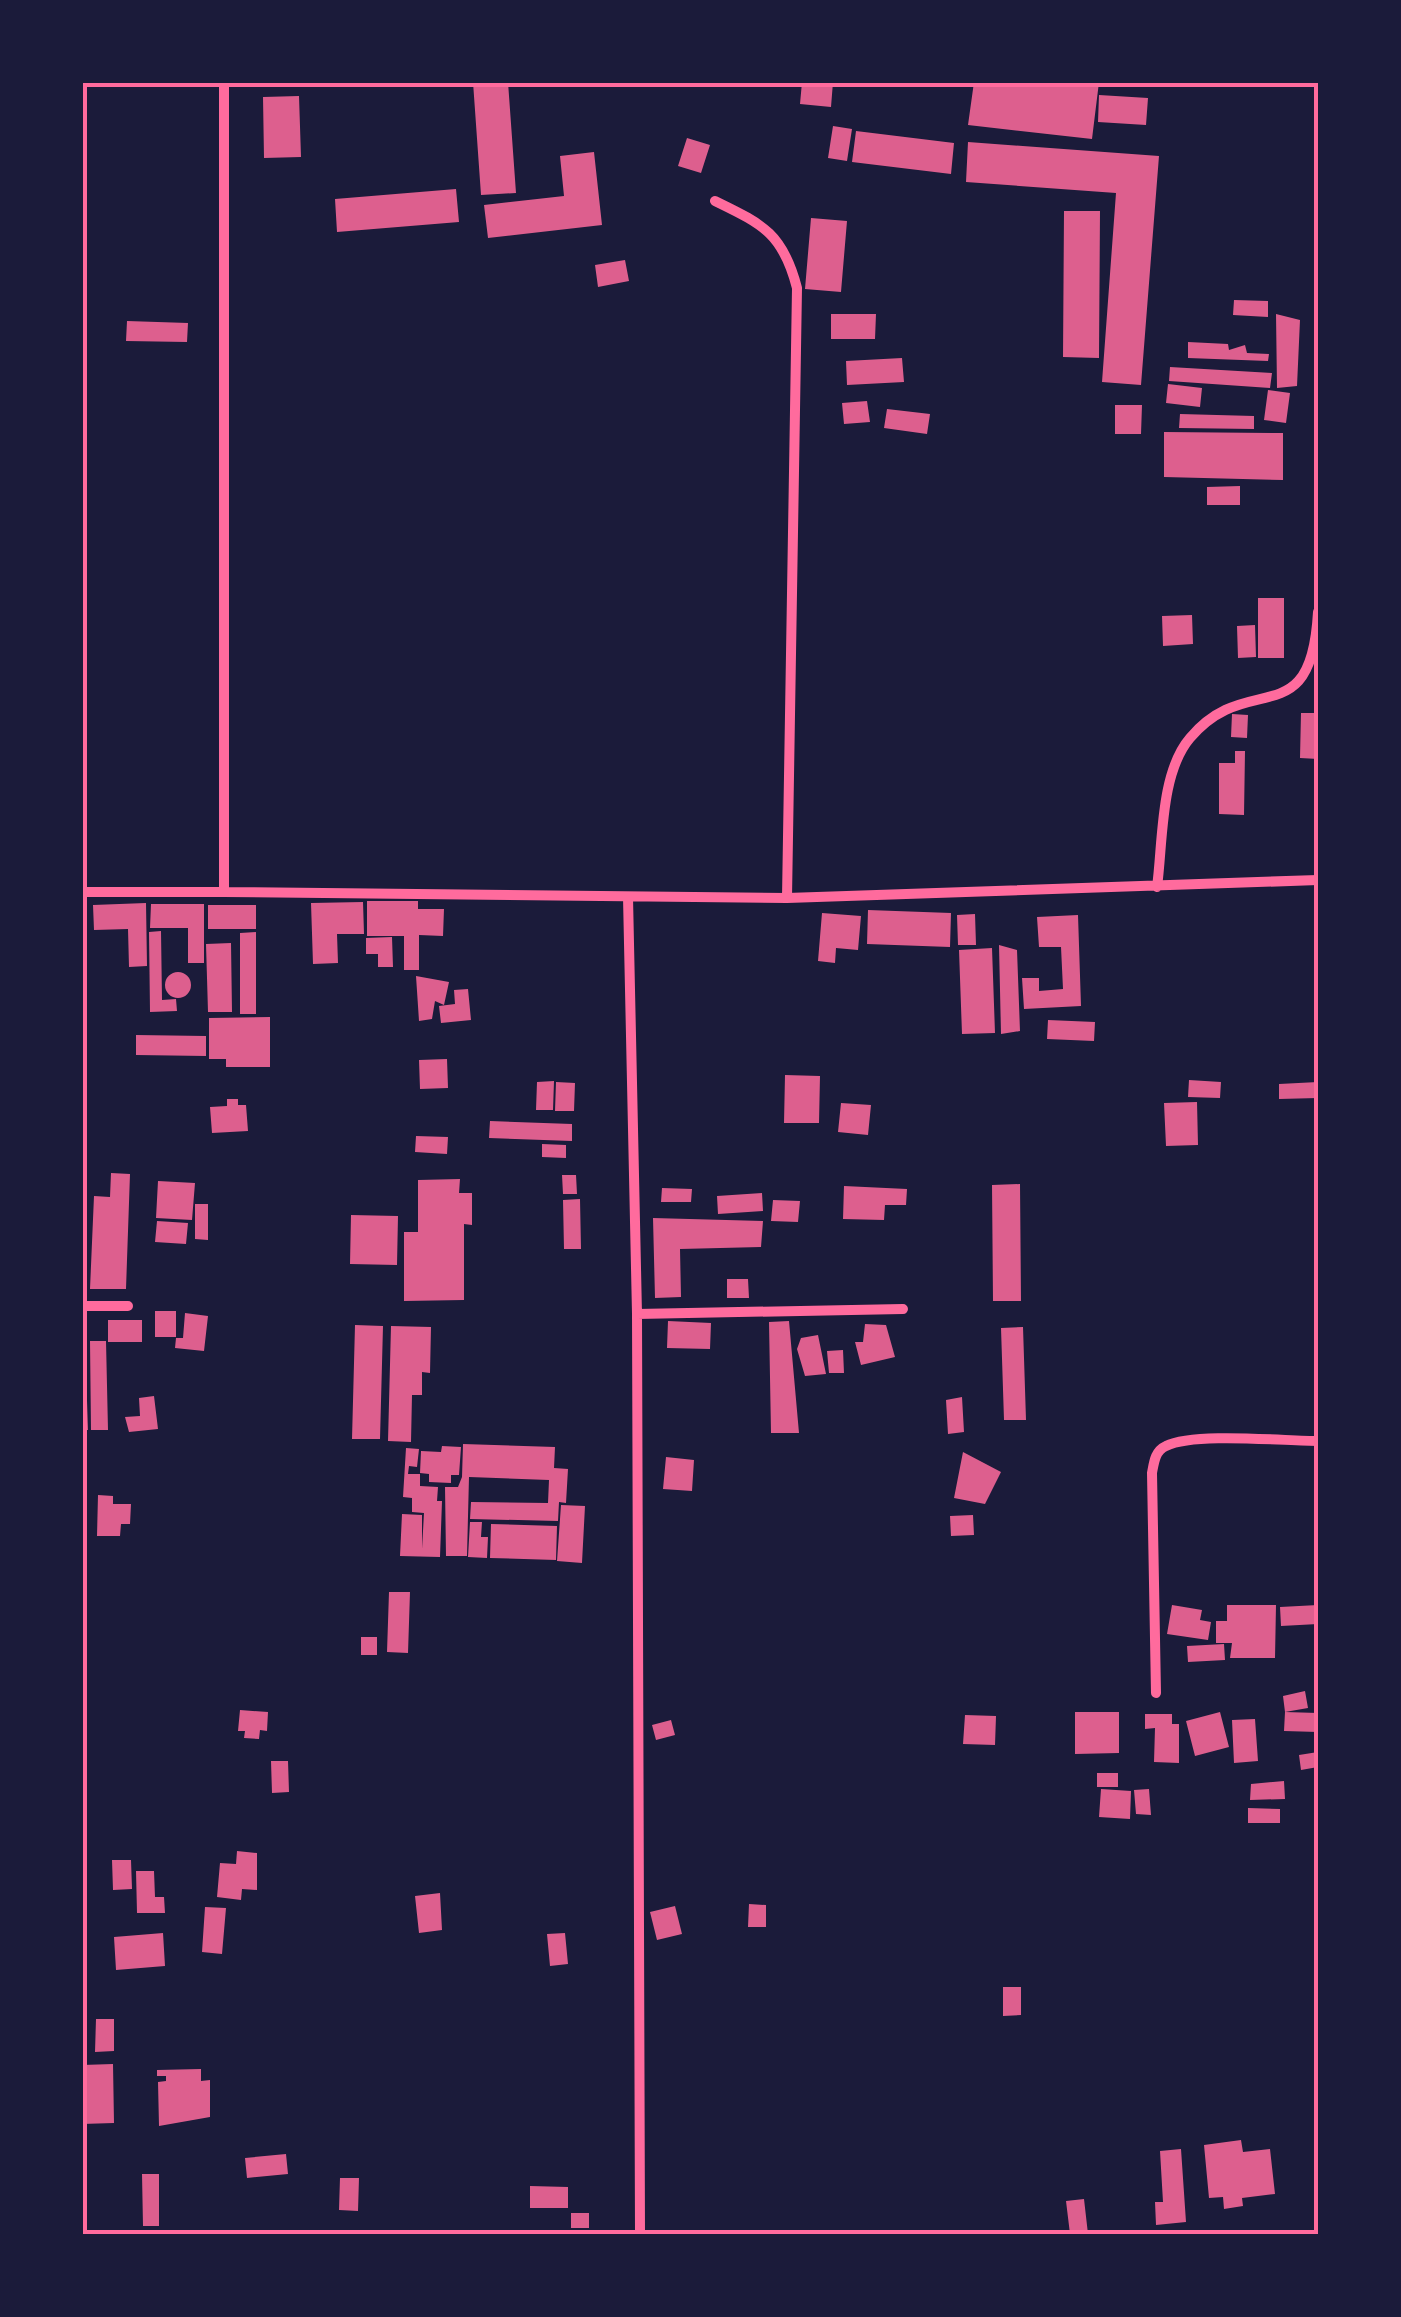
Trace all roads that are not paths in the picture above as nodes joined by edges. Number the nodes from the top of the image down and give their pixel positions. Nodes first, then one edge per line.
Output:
1 (224, 82) edge
2 (714, 201) dead end
3 (1318, 612) edge
4 (1318, 880) edge
5 (1158, 887) junction
6 (82, 892) edge
7 (224, 892) junction
8 (628, 897) junction
9 (787, 898) junction
10 (82, 1306) edge
11 (128, 1306) dead end
12 (904, 1309) dead end
13 (637, 1314) junction
14 (1318, 1441) edge
15 (1156, 1693) dead end
16 (640, 2234) edge

1 - 7 street
2 - 9 street
3 - 5 street
4 - 5 street
5 - 9 street
6 - 7 street
7 - 8 street
8 - 9 street
8 - 13 street
10 - 11 street
12 - 13 street
13 - 16 street
14 - 15 street

